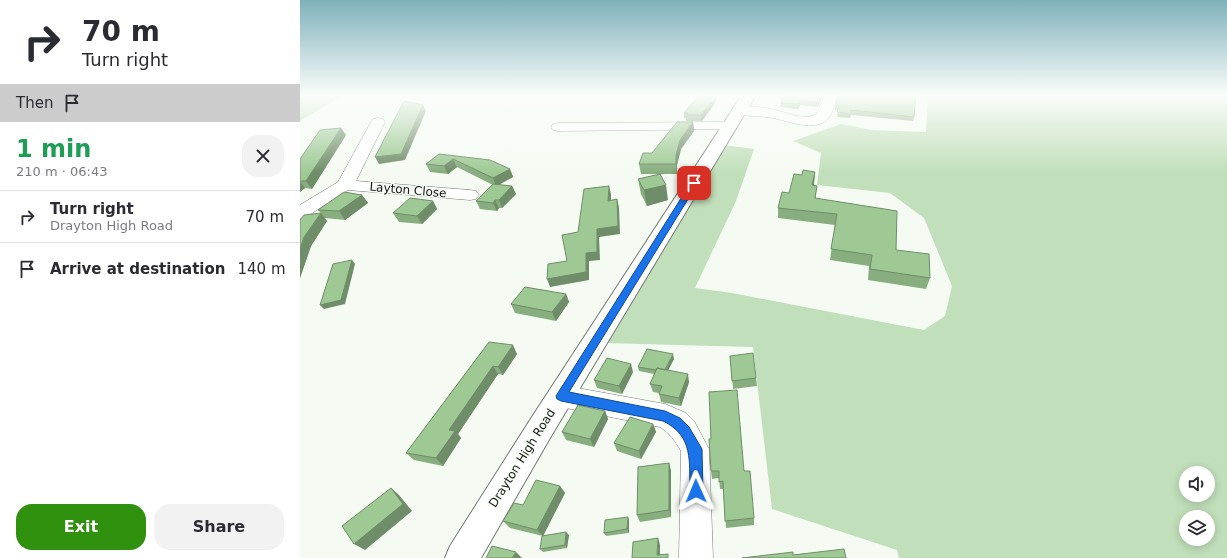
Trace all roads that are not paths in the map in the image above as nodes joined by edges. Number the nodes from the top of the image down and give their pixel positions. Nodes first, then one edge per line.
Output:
1 (633, 121) edge
2 (734, 121) edge
3 (378, 122) dead end
4 (558, 128) dead end
5 (345, 185) junction
6 (470, 195) dead end
7 (300, 213) edge
8 (561, 396) junction
9 (462, 558) edge
10 (696, 558) edge

1 - 4 street
2 - 8 main road, Drayton High Road
3 - 5 street
5 - 6 street, Layton Close
5 - 7 street
8 - 9 main road, Drayton High Road
8 - 10 street

